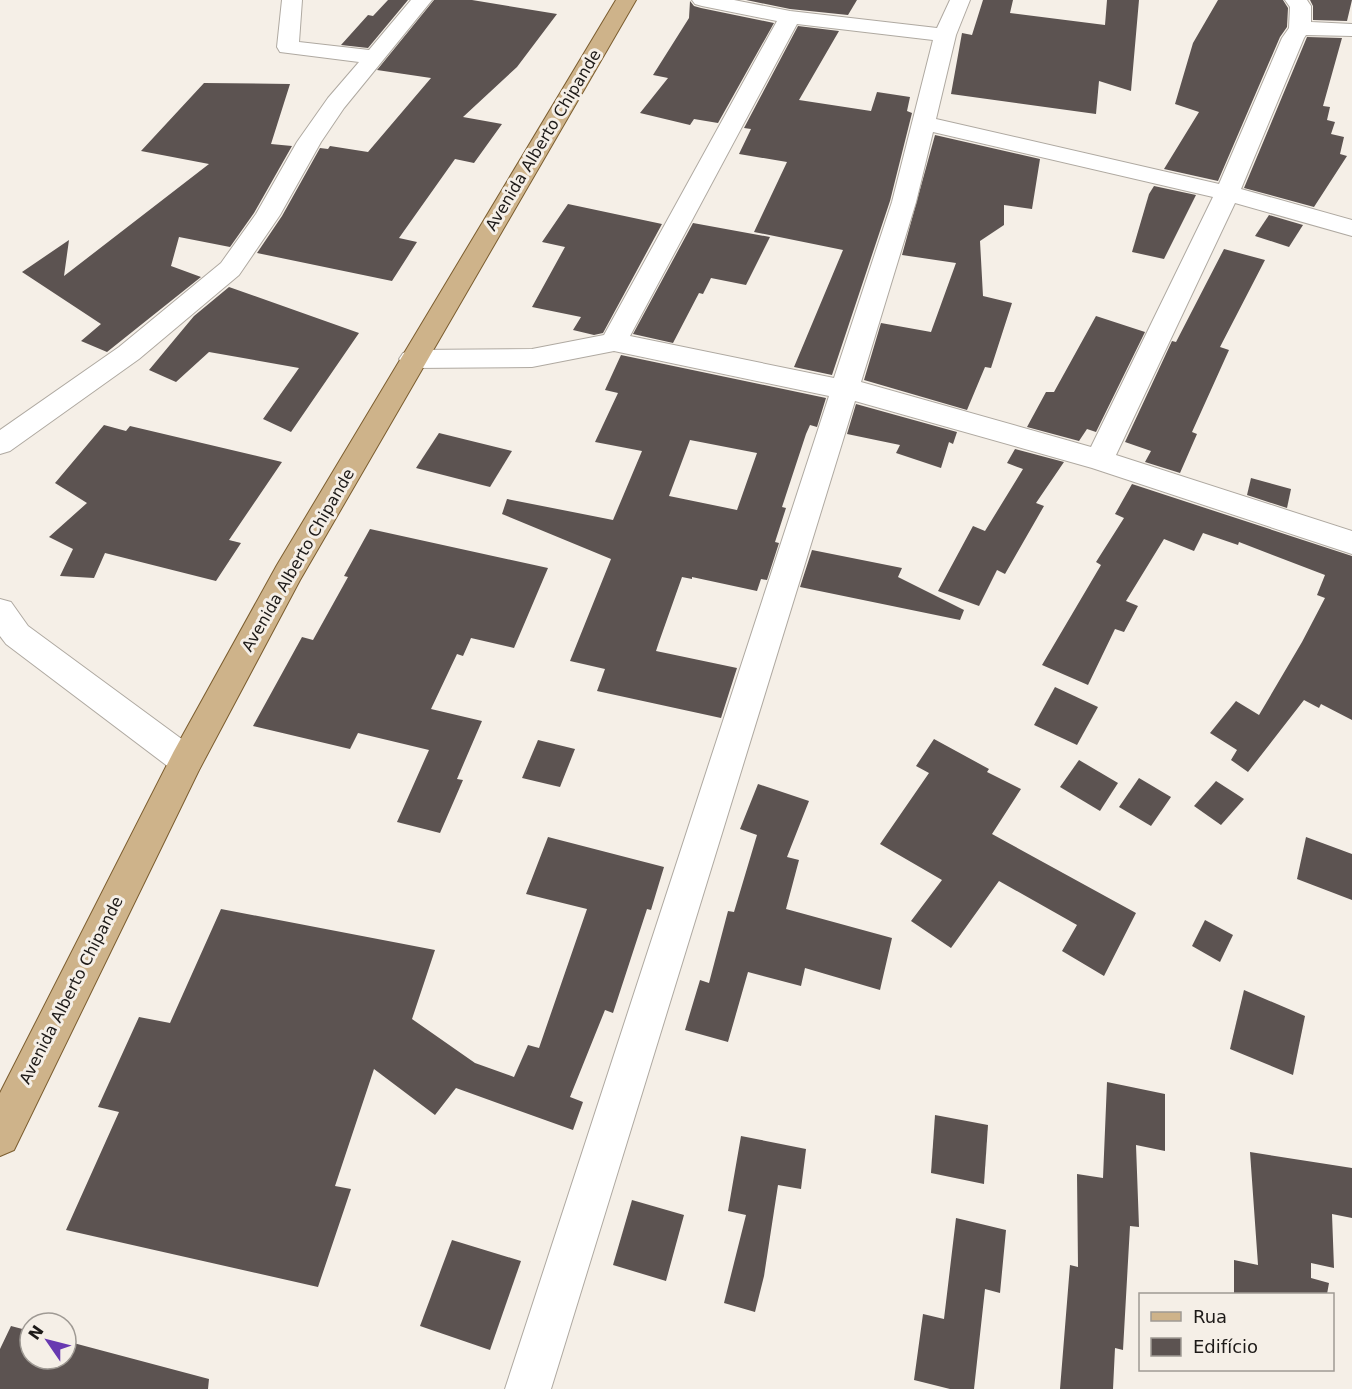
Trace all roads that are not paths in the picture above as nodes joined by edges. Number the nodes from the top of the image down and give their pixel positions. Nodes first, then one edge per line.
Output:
1 (292, 0) edge
2 (422, 0) edge
3 (626, 0) edge
4 (702, 0) edge
5 (960, 0) edge
6 (1295, 0) edge
7 (790, 17) junction
8 (1300, 27) junction
9 (1352, 30) edge
10 (945, 35) junction
11 (375, 57) junction
12 (924, 123) junction
13 (1227, 193) junction
14 (1352, 228) edge
15 (614, 342) junction
16 (413, 359) junction
17 (845, 390) junction
18 (0, 444) edge
19 (1099, 460) junction
20 (1352, 543) edge
21 (0, 611) edge
22 (186, 760) junction
23 (0, 1136) edge
24 (528, 1389) edge

1 - 11 street
2 - 11 street
3 - 16 main road, Avenida Alberto Chipande
4 - 7 street
5 - 10 street
6 - 8 street
7 - 10 street
7 - 15 street
8 - 9 street
8 - 13 street
10 - 12 street
11 - 18 street
12 - 13 street
12 - 17 street
13 - 14 street
13 - 19 street
15 - 16 street
15 - 17 street
16 - 22 main road, Avenida Alberto Chipande
17 - 19 street
17 - 24 street
19 - 20 street
21 - 22 street
22 - 23 main road, Avenida Alberto Chipande

